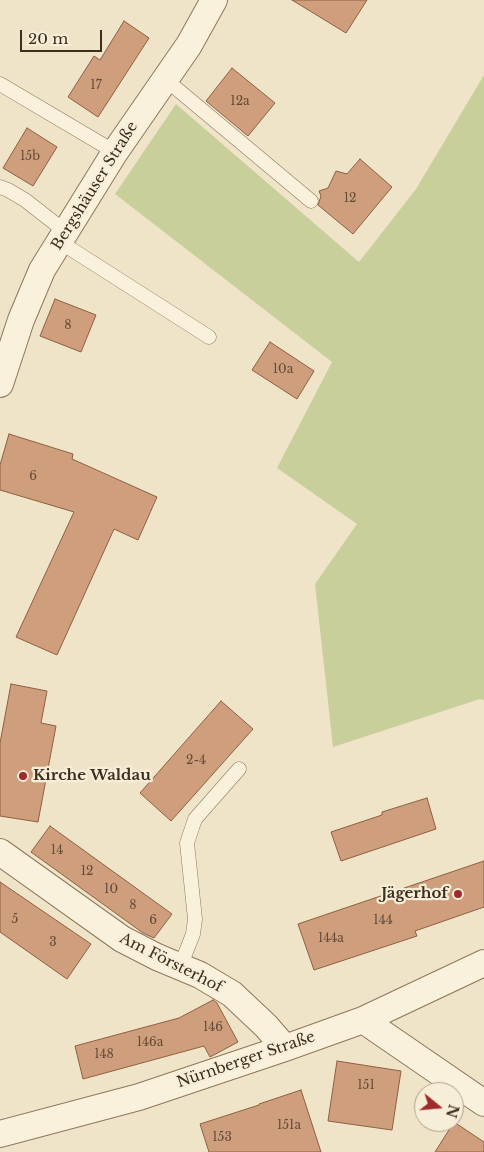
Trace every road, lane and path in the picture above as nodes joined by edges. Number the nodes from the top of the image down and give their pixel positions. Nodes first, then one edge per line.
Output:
1 (214, 0) edge
2 (165, 79) junction
3 (0, 84) edge
4 (115, 152) junction
5 (0, 187) edge
6 (311, 201) dead end
7 (63, 237) junction
8 (209, 336) dead end
9 (3, 367) edge
10 (238, 769) dead end
11 (0, 852) edge
12 (484, 963) edge
13 (180, 966) junction
14 (363, 1020) junction
15 (285, 1048) junction
16 (484, 1103) edge
17 (0, 1134) edge

1 - 2 street, Bergshäuser Straße
2 - 4 street, Bergshäuser Straße
2 - 6 lane
3 - 4 lane
4 - 7 street, Bergshäuser Straße
5 - 7 lane
7 - 8 lane
7 - 9 street, Bergshäuser Straße
10 - 13 lane
11 - 13 street, Am Försterhof
12 - 14 street, Nürnberger Straße
13 - 15 street, Am Försterhof
14 - 15 street, Nürnberger Straße
14 - 16 street
15 - 17 street, Nürnberger Straße

